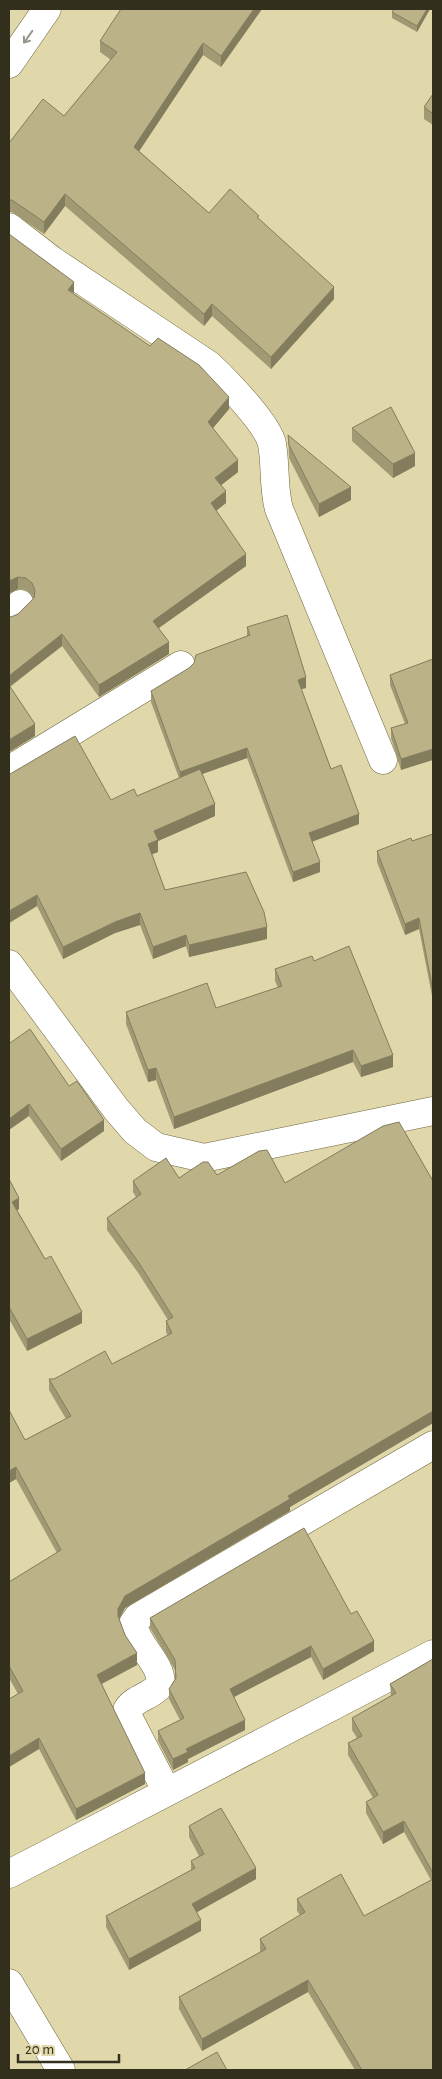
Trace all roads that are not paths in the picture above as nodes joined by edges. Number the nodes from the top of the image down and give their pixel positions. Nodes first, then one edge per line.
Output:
1 (47, 9) edge
2 (9, 64) edge
3 (9, 227) edge
4 (181, 665) dead end
5 (383, 760) dead end
6 (9, 770) edge
7 (9, 964) edge
8 (433, 1112) edge
9 (433, 1445) edge
10 (433, 1654) edge
11 (167, 1792) junction
12 (9, 1874) edge
13 (9, 1983) edge
14 (61, 2070) edge

1 -> 2 main road
3 - 5 main road
4 - 6 main road
7 - 8 main road
9 - 11 main road
10 - 11 main road
11 - 12 main road
13 - 14 main road

